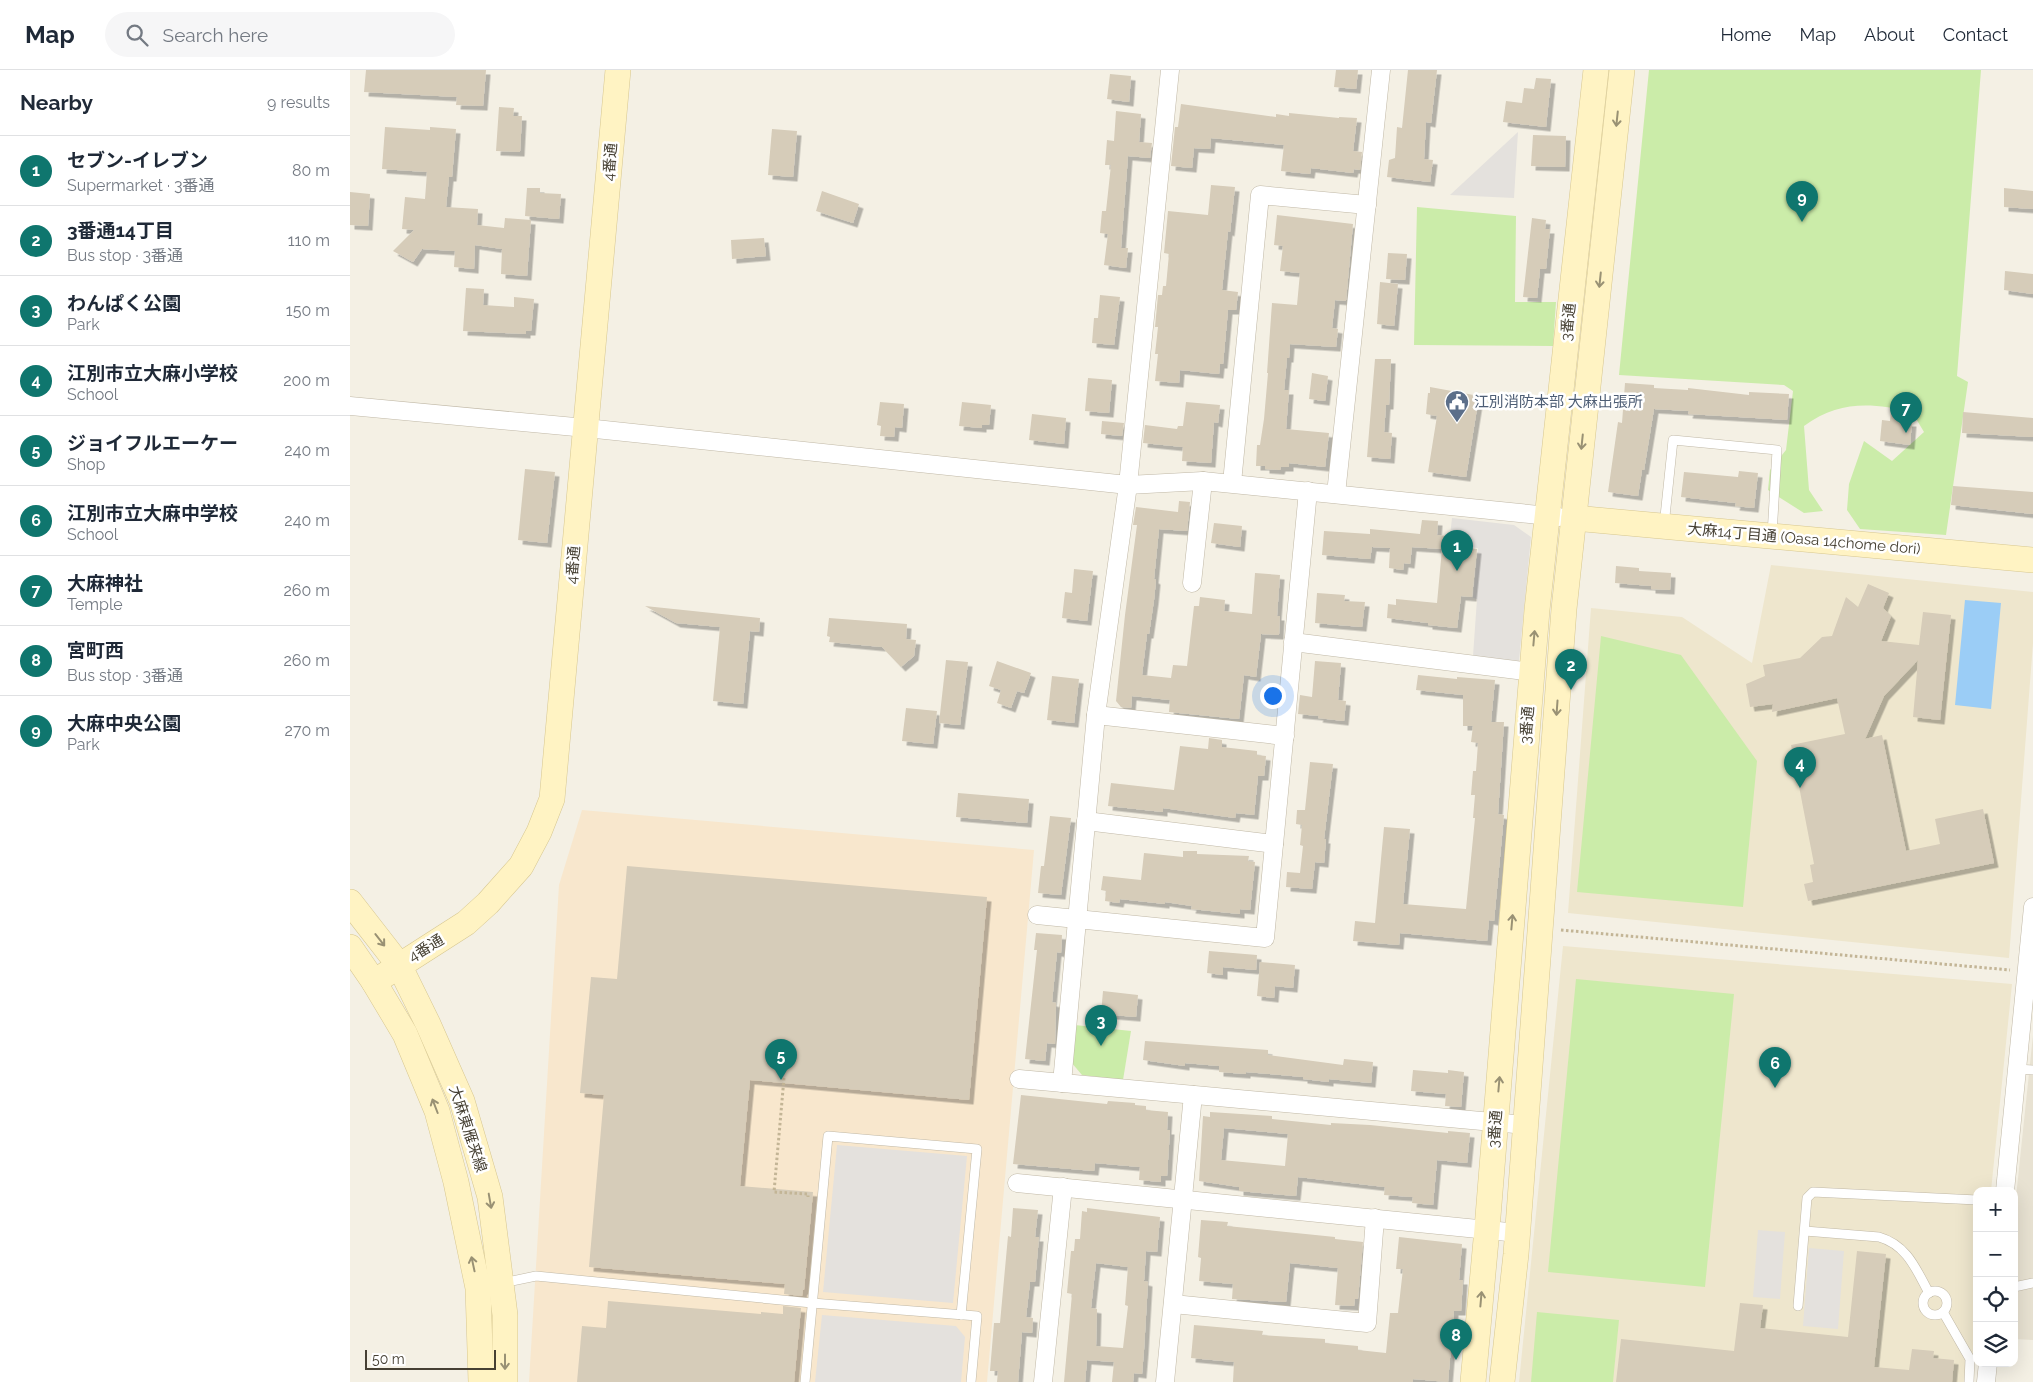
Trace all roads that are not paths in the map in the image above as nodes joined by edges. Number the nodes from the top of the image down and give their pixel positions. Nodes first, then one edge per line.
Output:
1 (618, 70) edge
2 (1170, 70) edge
3 (1381, 70) edge
4 (1596, 70) edge
5 (1622, 70) edge
6 (1367, 205) junction
7 (350, 406) edge
8 (586, 428) junction
9 (1203, 481) junction
10 (1232, 484) junction
11 (1128, 485) junction
12 (1308, 491) junction
13 (1336, 494) junction
14 (1547, 516) junction
15 (1574, 518) junction
16 (1664, 526) junction
17 (1772, 536) junction
18 (2033, 560) edge
19 (1192, 583) dead end
20 (1294, 642) junction
21 (1532, 672) junction
22 (1096, 715) junction
23 (1284, 736) junction
24 (1086, 821) junction
25 (1274, 844) junction
26 (350, 902) edge
27 (2033, 907) edge
28 (1037, 915) dead end
29 (1077, 919) junction
30 (2032, 936) edge
31 (350, 947) edge
32 (399, 964) junction
33 (374, 982) junction
34 (2025, 1069) edge
35 (1019, 1079) dead end
36 (1062, 1083) junction
37 (1193, 1095) junction
38 (1496, 1122) junction
39 (1526, 1125) junction
40 (1016, 1183) dead end
41 (2006, 1187) edge
42 (1063, 1188) junction
43 (1183, 1200) junction
44 (1973, 1200) edge
45 (1375, 1218) junction
46 (1487, 1229) junction
47 (1804, 1231) junction
48 (1518, 1233) junction
49 (2033, 1283) edge
50 (490, 1286) junction
51 (2018, 1286) edge
52 (1929, 1293) junction
53 (812, 1303) junction
54 (1173, 1304) junction
55 (1798, 1306) dead end
56 (1943, 1312) junction
57 (961, 1315) junction
58 (1988, 1367) edge
59 (481, 1382) edge
60 (505, 1382) edge
61 (805, 1382) edge
62 (971, 1382) edge
63 (1043, 1382) edge
64 (1165, 1382) edge
65 (1473, 1382) edge
66 (1502, 1382) edge
67 (1969, 1382) edge
68 (1986, 1382) edge

1 - 8 street, 4番通
2 - 11 street
3 - 6 street
4 - 14 street, 3番通
5 -> 15 street, 3番通
6 - 10 street
6 - 13 street
7 - 8 street
8 - 11 street
8 - 32 street, 4番通
9 - 10 street
9 - 11 street
9 - 19 street
10 - 12 street
11 - 22 street
12 - 13 street
12 - 20 street
13 - 14 street
14 - 15 street
21 -> 14 street, 3番通
15 - 16 street, 大麻14丁目通 (Oasa 14chome dori)
15 -> 39 street, 3番通
16 - 17 street, 大麻14丁目通 (Oasa 14chome dori)
16 - 17 lane
17 - 18 street, 大麻14丁目通 (Oasa 14chome dori)
20 - 21 street
20 - 23 street
38 -> 21 street, 3番通
22 - 23 street
22 - 24 street
23 - 25 street
24 - 25 street
24 - 29 street
25 - 29 street
26 -> 32 street, 大麻東雁来線
27 - 30 street
28 - 29 street
29 - 36 street
30 - 34 street
31 - 33 street, 大麻東雁来線
32 - 33 street, 4番通
32 -> 50 street, 大麻東雁来線
50 -> 33 street, 大麻東雁来線
34 - 41 street
35 - 36 street
36 - 37 street
37 - 38 street
37 - 43 street
38 - 39 street
38 - 46 street, 3番通
39 - 48 street, 3番通
40 - 42 street
42 - 43 street
42 - 63 street
43 - 45 street
43 - 54 street
44 - 47 lane
45 - 46 street
45 - 54 street
46 - 48 street
65 -> 46 street, 3番通
47 - 52 lane
47 - 55 lane
48 - 66 street, 3番通
49 - 51 lane
50 - 53 lane
50 - 59 street, 大麻東雁来線
50 -> 60 street, 大麻東雁来線
52 - 56 lane
52 - 56 lane
53 - 57 lane
53 - 57 lane
53 - 61 lane
54 - 64 street
56 - 67 lane
57 - 62 lane
58 - 68 street

